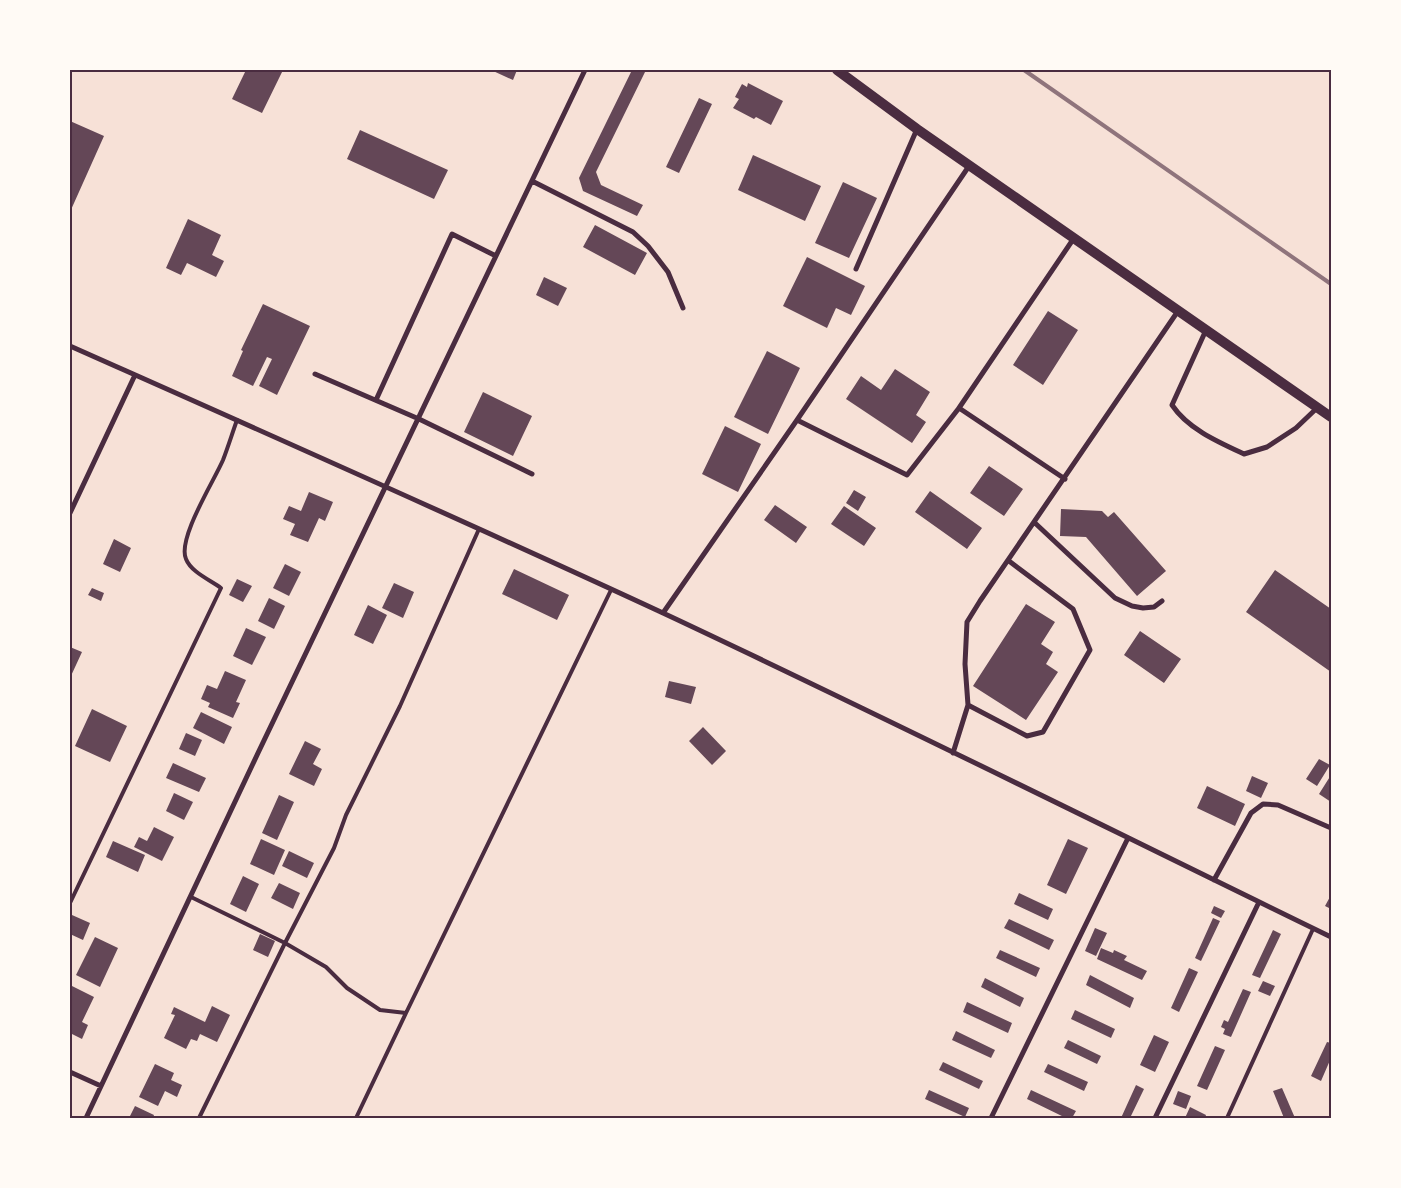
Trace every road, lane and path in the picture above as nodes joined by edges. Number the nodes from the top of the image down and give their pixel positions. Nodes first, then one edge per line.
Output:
1 (585, 70) edge
2 (837, 70) edge
3 (918, 130) junction
4 (970, 166) junction
5 (532, 181) junction
6 (1074, 238) junction
7 (496, 256) junction
8 (856, 270) dead end
9 (683, 308) dead end
10 (1178, 311) junction
11 (1206, 330) junction
12 (70, 346) edge
13 (315, 374) dead end
14 (135, 375) junction
15 (376, 400) junction
16 (959, 408) junction
17 (1317, 408) junction
18 (1331, 417) edge
19 (419, 419) junction
20 (237, 420) junction
21 (797, 420) junction
22 (532, 474) dead end
23 (1065, 478) junction
24 (386, 487) junction
25 (70, 513) edge
26 (1035, 523) junction
27 (479, 529) junction
28 (1009, 561) junction
29 (611, 590) junction
30 (1162, 601) dead end
31 (663, 613) junction
32 (968, 705) junction
33 (953, 753) junction
34 (1331, 828) edge
35 (1128, 838) junction
36 (1214, 880) junction
37 (191, 897) junction
38 (1259, 902) junction
39 (70, 903) edge
40 (1313, 929) junction
41 (1331, 937) edge
42 (285, 943) junction
43 (406, 1013) junction
44 (70, 1072) edge
45 (101, 1086) junction
46 (86, 1118) edge
47 (199, 1118) edge
48 (356, 1118) edge
49 (991, 1118) edge
50 (1155, 1118) edge
51 (1227, 1118) edge

1 - 5 street
2 - 3 main road
3 - 4 main road
3 - 8 street
4 - 6 main road
4 - 21 street
5 - 7 street
5 - 9 street
6 - 10 main road
6 - 16 street
7 - 15 street
7 - 19 street
10 - 11 main road
10 - 23 street
11 - 17 main road
11 - 17 street
12 - 14 street
13 - 15 street
14 - 20 street
14 - 25 street
15 - 19 street
16 - 21 street
16 - 23 street
17 - 18 main road
19 - 22 street
19 - 24 street
20 - 24 street
20 - 39 lane
21 - 31 street
23 - 26 street
24 - 27 street
24 - 37 street
26 - 28 street
26 - 30 street
27 - 29 street
27 - 42 lane
28 - 32 street
28 - 32 street
29 - 31 street
29 - 43 lane
31 - 33 street
32 - 33 street
33 - 35 street
34 - 36 street
35 - 36 street
35 - 49 street
36 - 38 street
37 - 42 lane
37 - 45 street
38 - 40 street
38 - 50 street
40 - 41 street
40 - 51 lane
42 - 43 lane
42 - 47 lane
43 - 48 lane
44 - 45 street
45 - 46 street

